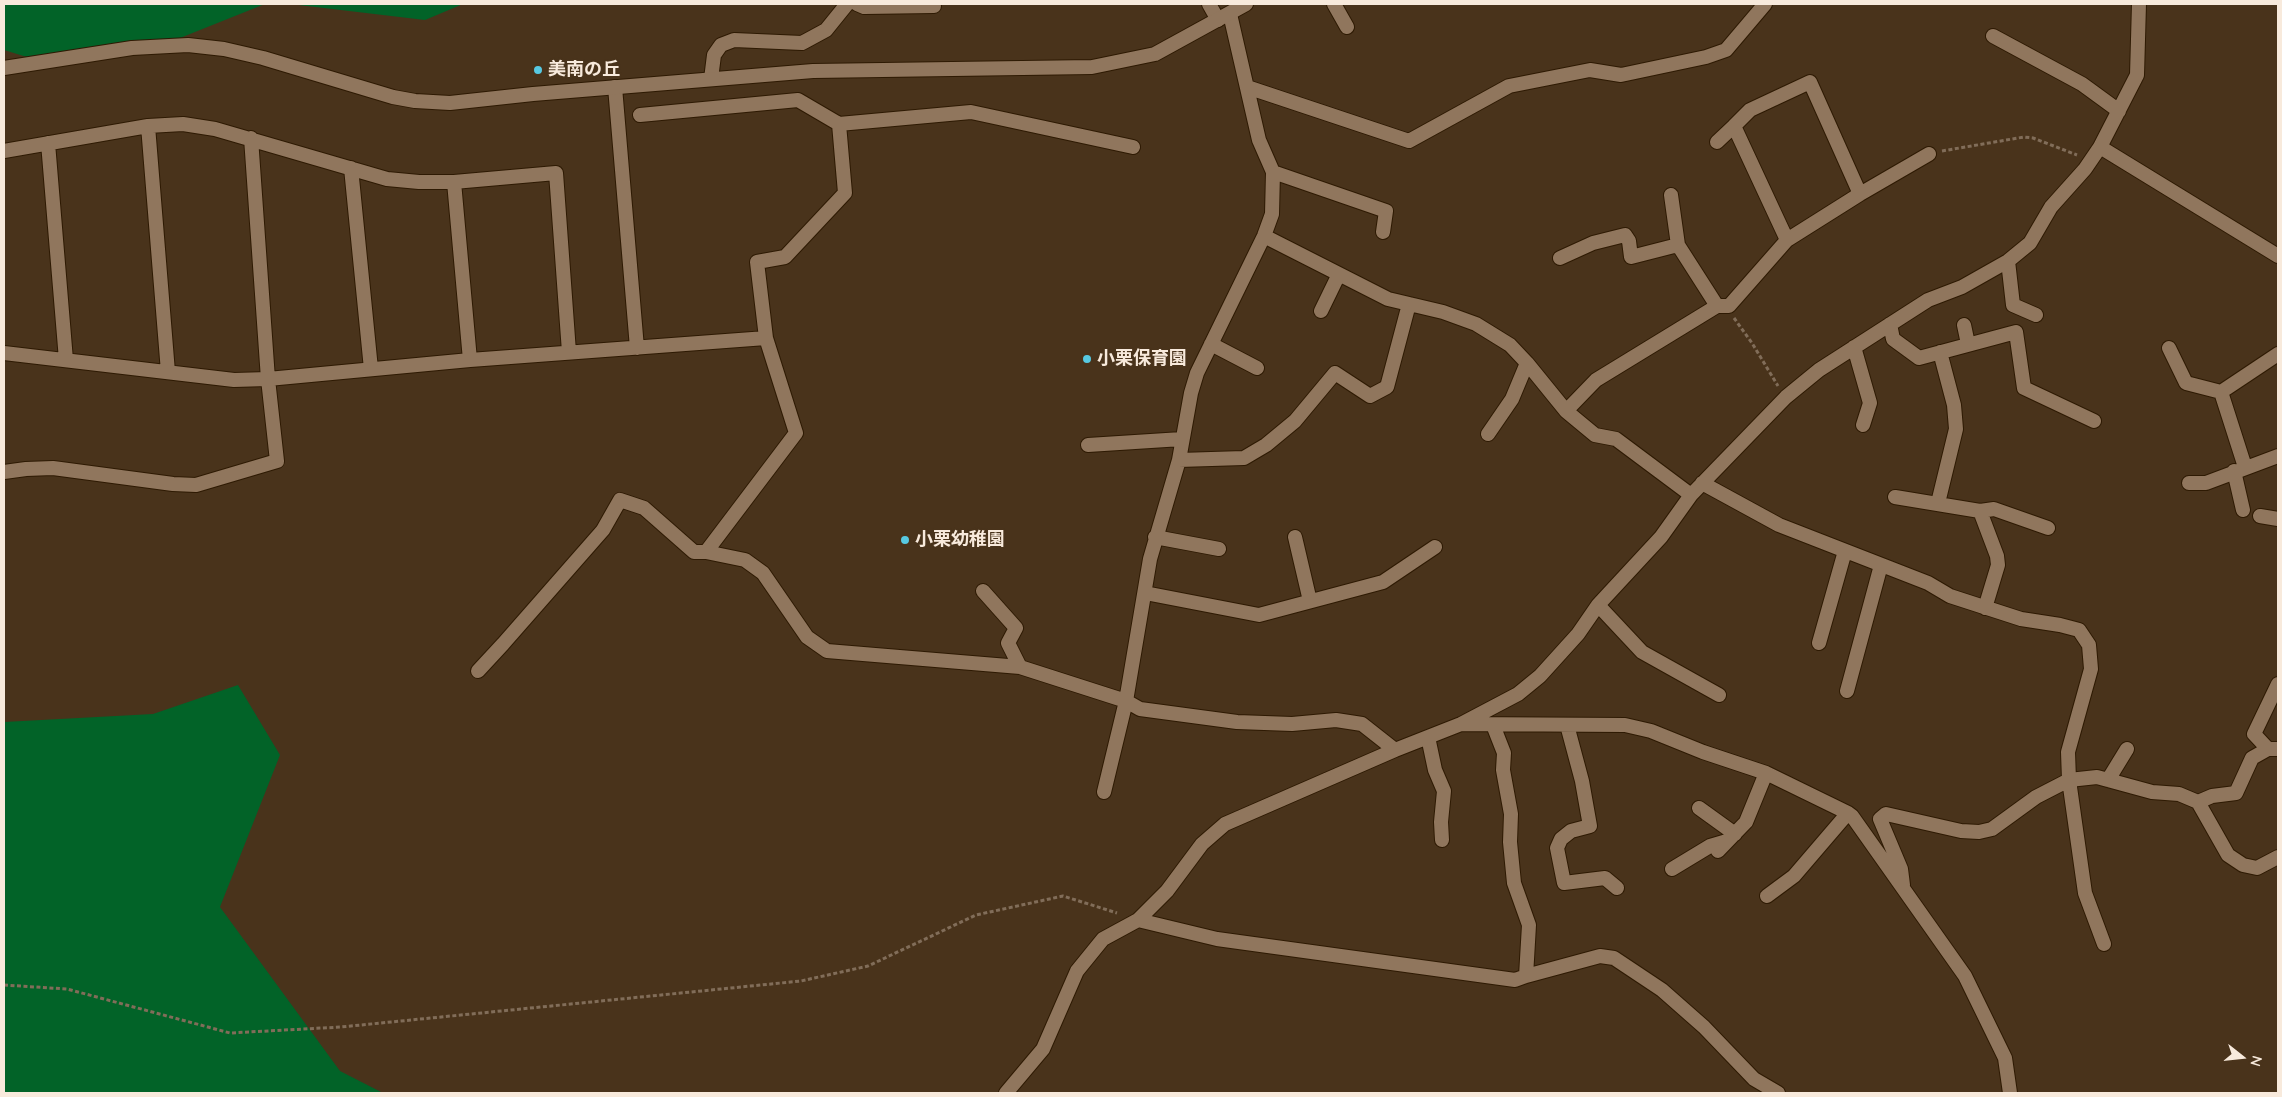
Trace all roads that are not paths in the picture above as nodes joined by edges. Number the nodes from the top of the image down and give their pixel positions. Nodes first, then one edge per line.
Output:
1 (847, 4) edge
2 (857, 4) edge
3 (1209, 4) edge
4 (1246, 4) edge
5 (1334, 4) edge
6 (1765, 4) edge
7 (2139, 4) edge
8 (934, 6) dead end
9 (1224, 17) junction
10 (1347, 28) dead end
11 (1994, 36) dead end
12 (4, 68) edge
13 (711, 79) junction
14 (615, 87) junction
15 (1246, 87) junction
16 (2119, 111) junction
17 (640, 114) dead end
18 (839, 124) junction
19 (148, 126) junction
20 (1734, 126) junction
21 (251, 138) junction
22 (1717, 142) dead end
23 (48, 143) junction
24 (1133, 147) dead end
25 (2100, 148) junction
26 (4, 151) edge
27 (1929, 154) road end
28 (351, 168) junction
29 (1273, 172) junction
30 (454, 182) junction
31 (1860, 194) junction
32 (1672, 195) dead end
33 (1383, 232) dead end
34 (1264, 236) junction
35 (1787, 240) junction
36 (1678, 245) junction
37 (2278, 256) edge
38 (1560, 258) dead end
39 (2008, 261) junction
40 (1339, 274) junction
41 (1409, 304) junction
42 (1723, 306) junction
43 (1321, 311) dead end
44 (2036, 315) dead end
45 (1890, 324) junction
46 (1964, 325) dead end
47 (766, 338) junction
48 (1211, 344) junction
49 (1968, 344) junction
50 (1854, 347) junction
51 (637, 348) junction
52 (2169, 348) dead end
53 (569, 352) junction
54 (1940, 352) junction
55 (4, 353) edge
56 (2278, 354) edge
57 (66, 360) junction
58 (470, 360) junction
59 (1527, 363) junction
60 (1258, 368) dead end
61 (371, 369) junction
62 (168, 372) junction
63 (268, 379) junction
64 (2221, 392) junction
65 (1566, 411) junction
66 (2094, 421) dead end
67 (1863, 425) dead end
68 (1488, 434) dead end
69 (1182, 439) junction
70 (1088, 445) dead end
71 (2278, 456) edge
72 (1179, 460) junction
73 (2239, 469) junction
74 (4, 472) edge
75 (2189, 482) dead end
76 (1702, 483) junction
77 (1690, 496) junction
78 (1896, 497) dead end
79 (1938, 504) junction
80 (1980, 510) junction
81 (2242, 510) dead end
82 (2260, 516) dead end
83 (2278, 519) edge
84 (2048, 528) dead end
85 (1295, 536) dead end
86 (1156, 537) junction
87 (1435, 547) dead end
88 (1219, 549) dead end
89 (1845, 551) junction
90 (706, 552) junction
91 (1882, 565) junction
92 (983, 591) dead end
93 (1145, 593) junction
94 (1310, 601) junction
95 (1598, 606) junction
96 (1985, 608) junction
97 (1819, 643) dead end
98 (1020, 668) junction
99 (478, 671) dead end
100 (2278, 684) edge
101 (1847, 691) dead end
102 (1719, 695) dead end
103 (1126, 701) junction
104 (1461, 724) junction
105 (1493, 725) junction
106 (1568, 725) junction
107 (1428, 737) junction
108 (2273, 749) edge
109 (1395, 750) junction
110 (2127, 750) dead end
111 (1766, 773) junction
112 (2069, 780) junction
113 (2108, 780) junction
114 (1104, 792) dead end
115 (2198, 802) junction
116 (1699, 808) dead end
117 (1848, 813) junction
118 (1442, 840) dead end
119 (1727, 842) junction
120 (2278, 857) edge
121 (1672, 869) dead end
122 (1617, 888) dead end
123 (1904, 888) junction
124 (1766, 896) dead end
125 (1138, 920) junction
126 (2104, 944) dead end
127 (1526, 976) junction
128 (1006, 1093) edge
129 (1778, 1093) edge
130 (2010, 1093) edge

1 - 13 street
2 - 8 street
3 - 9 street
4 - 9 street
5 - 10 street
6 - 15 street
7 - 16 street
9 - 13 street
9 - 15 street
11 - 16 street
12 - 14 street
13 - 14 street
14 - 51 street
15 - 29 street
16 - 25 street
17 - 18 street
18 - 24 street
18 - 47 street
19 - 21 street
19 - 23 street
19 - 62 street
20 - 22 street
20 - 31 street
20 - 35 street
21 - 28 street
21 - 63 street
23 - 26 street
23 - 57 street
25 - 37 street
25 - 39 street
27 - 31 street
28 - 30 street
28 - 61 street
29 - 33 street
29 - 34 street
30 - 53 street
30 - 58 street
31 - 35 street
32 - 36 street
34 - 40 street
34 - 48 street
35 - 42 street
36 - 38 street
36 - 42 street
39 - 44 street
39 - 45 street
40 - 41 street
40 - 43 street
41 - 59 street
41 - 72 street
42 - 65 street
45 - 50 street
45 - 54 street
46 - 49 street
47 - 51 street
47 - 90 street
48 - 60 street
48 - 69 street
49 - 54 street
49 - 66 street
50 - 67 street
50 - 76 street
51 - 53 street
52 - 64 street
53 - 58 street
54 - 79 street
55 - 57 street
56 - 64 street
57 - 62 street
58 - 61 street
59 - 65 street
59 - 68 street
61 - 63 street
62 - 63 street
63 - 74 street
64 - 73 street
65 - 77 street
69 - 70 street
69 - 72 street
71 - 73 street
72 - 86 street
73 - 75 street
73 - 81 street
76 - 77 street
76 - 89 street
77 - 95 street
78 - 79 street
79 - 80 street
80 - 84 street
80 - 96 street
82 - 83 street
85 - 94 street
86 - 88 street
86 - 93 street
87 - 94 street
89 - 91 street
89 - 97 street
90 - 98 street
90 - 99 street
91 - 96 street
91 - 101 street
92 - 98 street
93 - 94 street
93 - 103 street
95 - 102 street
95 - 104 street
96 - 112 street
98 - 103 street
100 - 108 street
103 - 109 street
103 - 114 street
104 - 105 street
104 - 107 street
105 - 106 street
105 - 127 street
106 - 111 street
106 - 122 street
107 - 109 street
107 - 118 street
108 - 115 street
109 - 125 street
110 - 113 street
111 - 117 street
111 - 119 street
112 - 113 street
112 - 123 street
112 - 126 street
113 - 115 street
115 - 120 street
116 - 119 street
117 - 123 street
117 - 124 street
119 - 121 street
123 - 130 street
125 - 127 street
125 - 128 street
127 - 129 street

